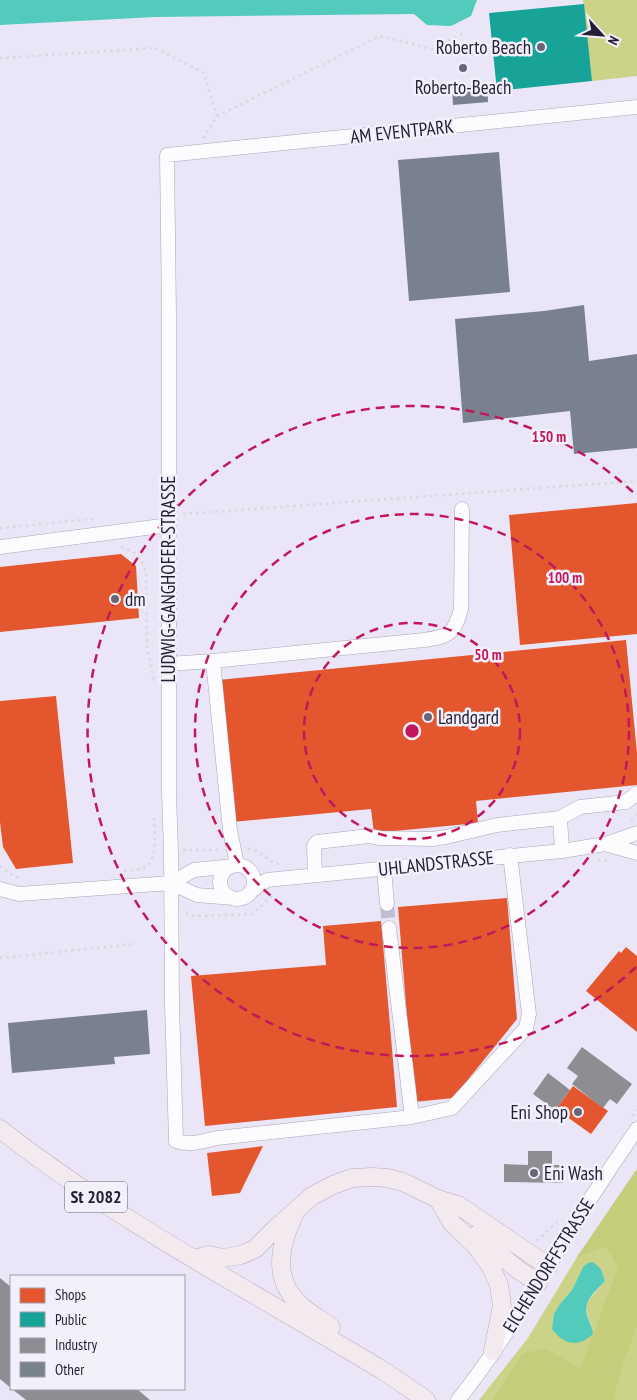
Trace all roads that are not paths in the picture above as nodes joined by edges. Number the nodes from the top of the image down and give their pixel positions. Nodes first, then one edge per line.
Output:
1 (637, 107) edge
2 (167, 155) joint
3 (462, 509) dead end
4 (169, 520) junction
5 (0, 547) edge
6 (213, 661) junction
7 (168, 664) junction
8 (637, 793) edge
9 (560, 818) junction
10 (637, 833) edge
11 (605, 844) junction
12 (562, 851) junction
13 (637, 853) edge
14 (510, 855) junction
15 (239, 867) junction
16 (384, 868) junction
17 (315, 875) junction
18 (267, 880) junction
19 (171, 883) junction
20 (0, 889) edge
21 (251, 892) junction
22 (233, 898) junction
23 (387, 904) tunnel mouth
24 (389, 928) tunnel mouth
25 (412, 1117) junction
26 (0, 1129) edge
27 (637, 1129) edge
28 (438, 1199) junction
29 (296, 1210) junction
30 (195, 1259) junction
31 (548, 1266) junction
32 (538, 1283) junction
33 (493, 1351) junction
34 (362, 1358) junction
35 (426, 1400) edge
36 (458, 1400) edge

1 - 2 street, AM EVENTPARK
2 - 4 street, LUDWIG-GANGHOFER-STRASSE
3 - 6 street
4 - 5 street
4 - 7 street, LUDWIG-GANGHOFER-STRASSE
6 - 7 street
6 - 15 street
7 - 19 street, LUDWIG-GANGHOFER-STRASSE
8 - 9 street
9 - 12 street
9 - 17 street
10 - 11 street, UHLANDSTRASSE
11 - 12 street, UHLANDSTRASSE
11 - 13 street, UHLANDSTRASSE
12 - 14 street, UHLANDSTRASSE
14 - 16 street, UHLANDSTRASSE
14 - 25 street
15 - 18 street
15 - 19 street
15 - 21 street
15 - 22 street
16 - 17 street, UHLANDSTRASSE
16 - 23 street
17 - 18 street, UHLANDSTRASSE
18 - 21 street
19 - 20 street
19 - 22 street
19 - 25 street, LUDWIG-GANGHOFER-STRASSE
21 - 22 street
24 - 25 street
26 - 30 main road, St 2082
27 - 31 street, EICHENDORFFSTRASSE
28 - 29 main road
28 - 31 main road
28 - 32 main road
28 - 33 main road
29 - 30 main road
29 - 34 main road
30 - 34 main road, St 2082
31 - 32 street, EICHENDORFFSTRASSE
32 - 33 street, EICHENDORFFSTRASSE
33 - 36 street, EICHENDORFFSTRASSE
34 - 35 main road, St 2082

